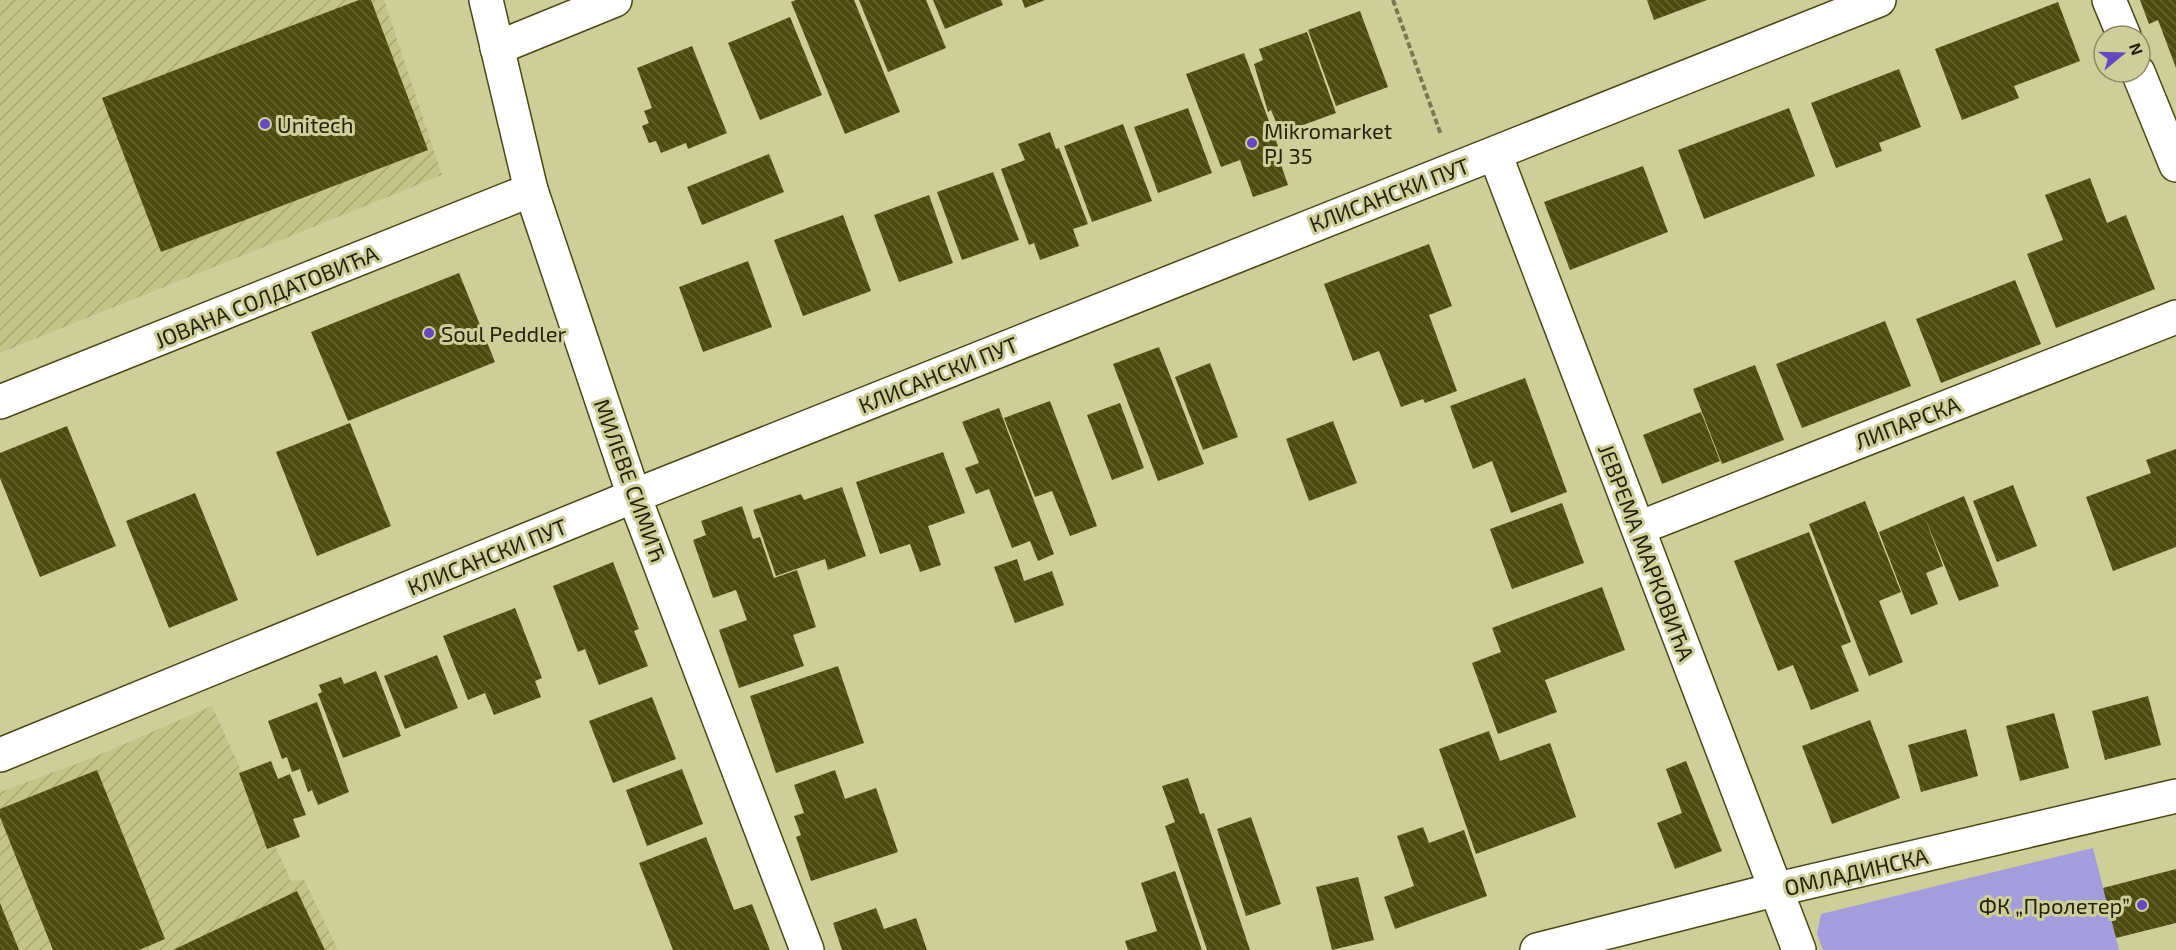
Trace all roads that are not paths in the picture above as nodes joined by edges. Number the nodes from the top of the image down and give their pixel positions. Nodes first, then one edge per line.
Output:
1 (486, 0) edge
2 (615, 0) edge
3 (1879, 0) edge
4 (2109, 0) edge
5 (2119, 24) edge
6 (497, 48) junction
7 (2143, 84) edge
8 (1495, 153) junction
9 (2176, 165) edge
10 (531, 190) junction
11 (2176, 317) edge
12 (0, 402) edge
13 (634, 496) junction
14 (1639, 528) junction
15 (0, 754) edge
16 (2176, 796) edge
17 (1774, 890) junction
18 (807, 950) edge
19 (1537, 950) edge
20 (1799, 950) edge

1 - 6 street, МИЛЕВЕ СИМИЋ
2 - 6 street
3 - 8 street, КЛИСАНСКИ ПУТ
4 - 5 street
6 - 10 street, МИЛЕВЕ СИМИЋ
7 - 9 street
8 - 13 street, КЛИСАНСКИ ПУТ
8 - 14 street, ЈЕВРЕМА МАРКОВИЋА
10 - 12 street, ЈОВАНА СОЛДАТОВИЋА
10 - 13 street, МИЛЕВЕ СИМИЋ
11 - 14 street, ЛИПАРСКА
13 - 15 street, КЛИСАНСКИ ПУТ
13 - 18 street, МИЛЕВЕ СИМИЋ
14 - 17 street, ЈЕВРЕМА МАРКОВИЋА
16 - 17 street, ОМЛАДИНСКА
17 - 19 street, ОМЛАДИНСКА
17 - 20 street, ЈЕВРЕМА МАРКОВИЋА

